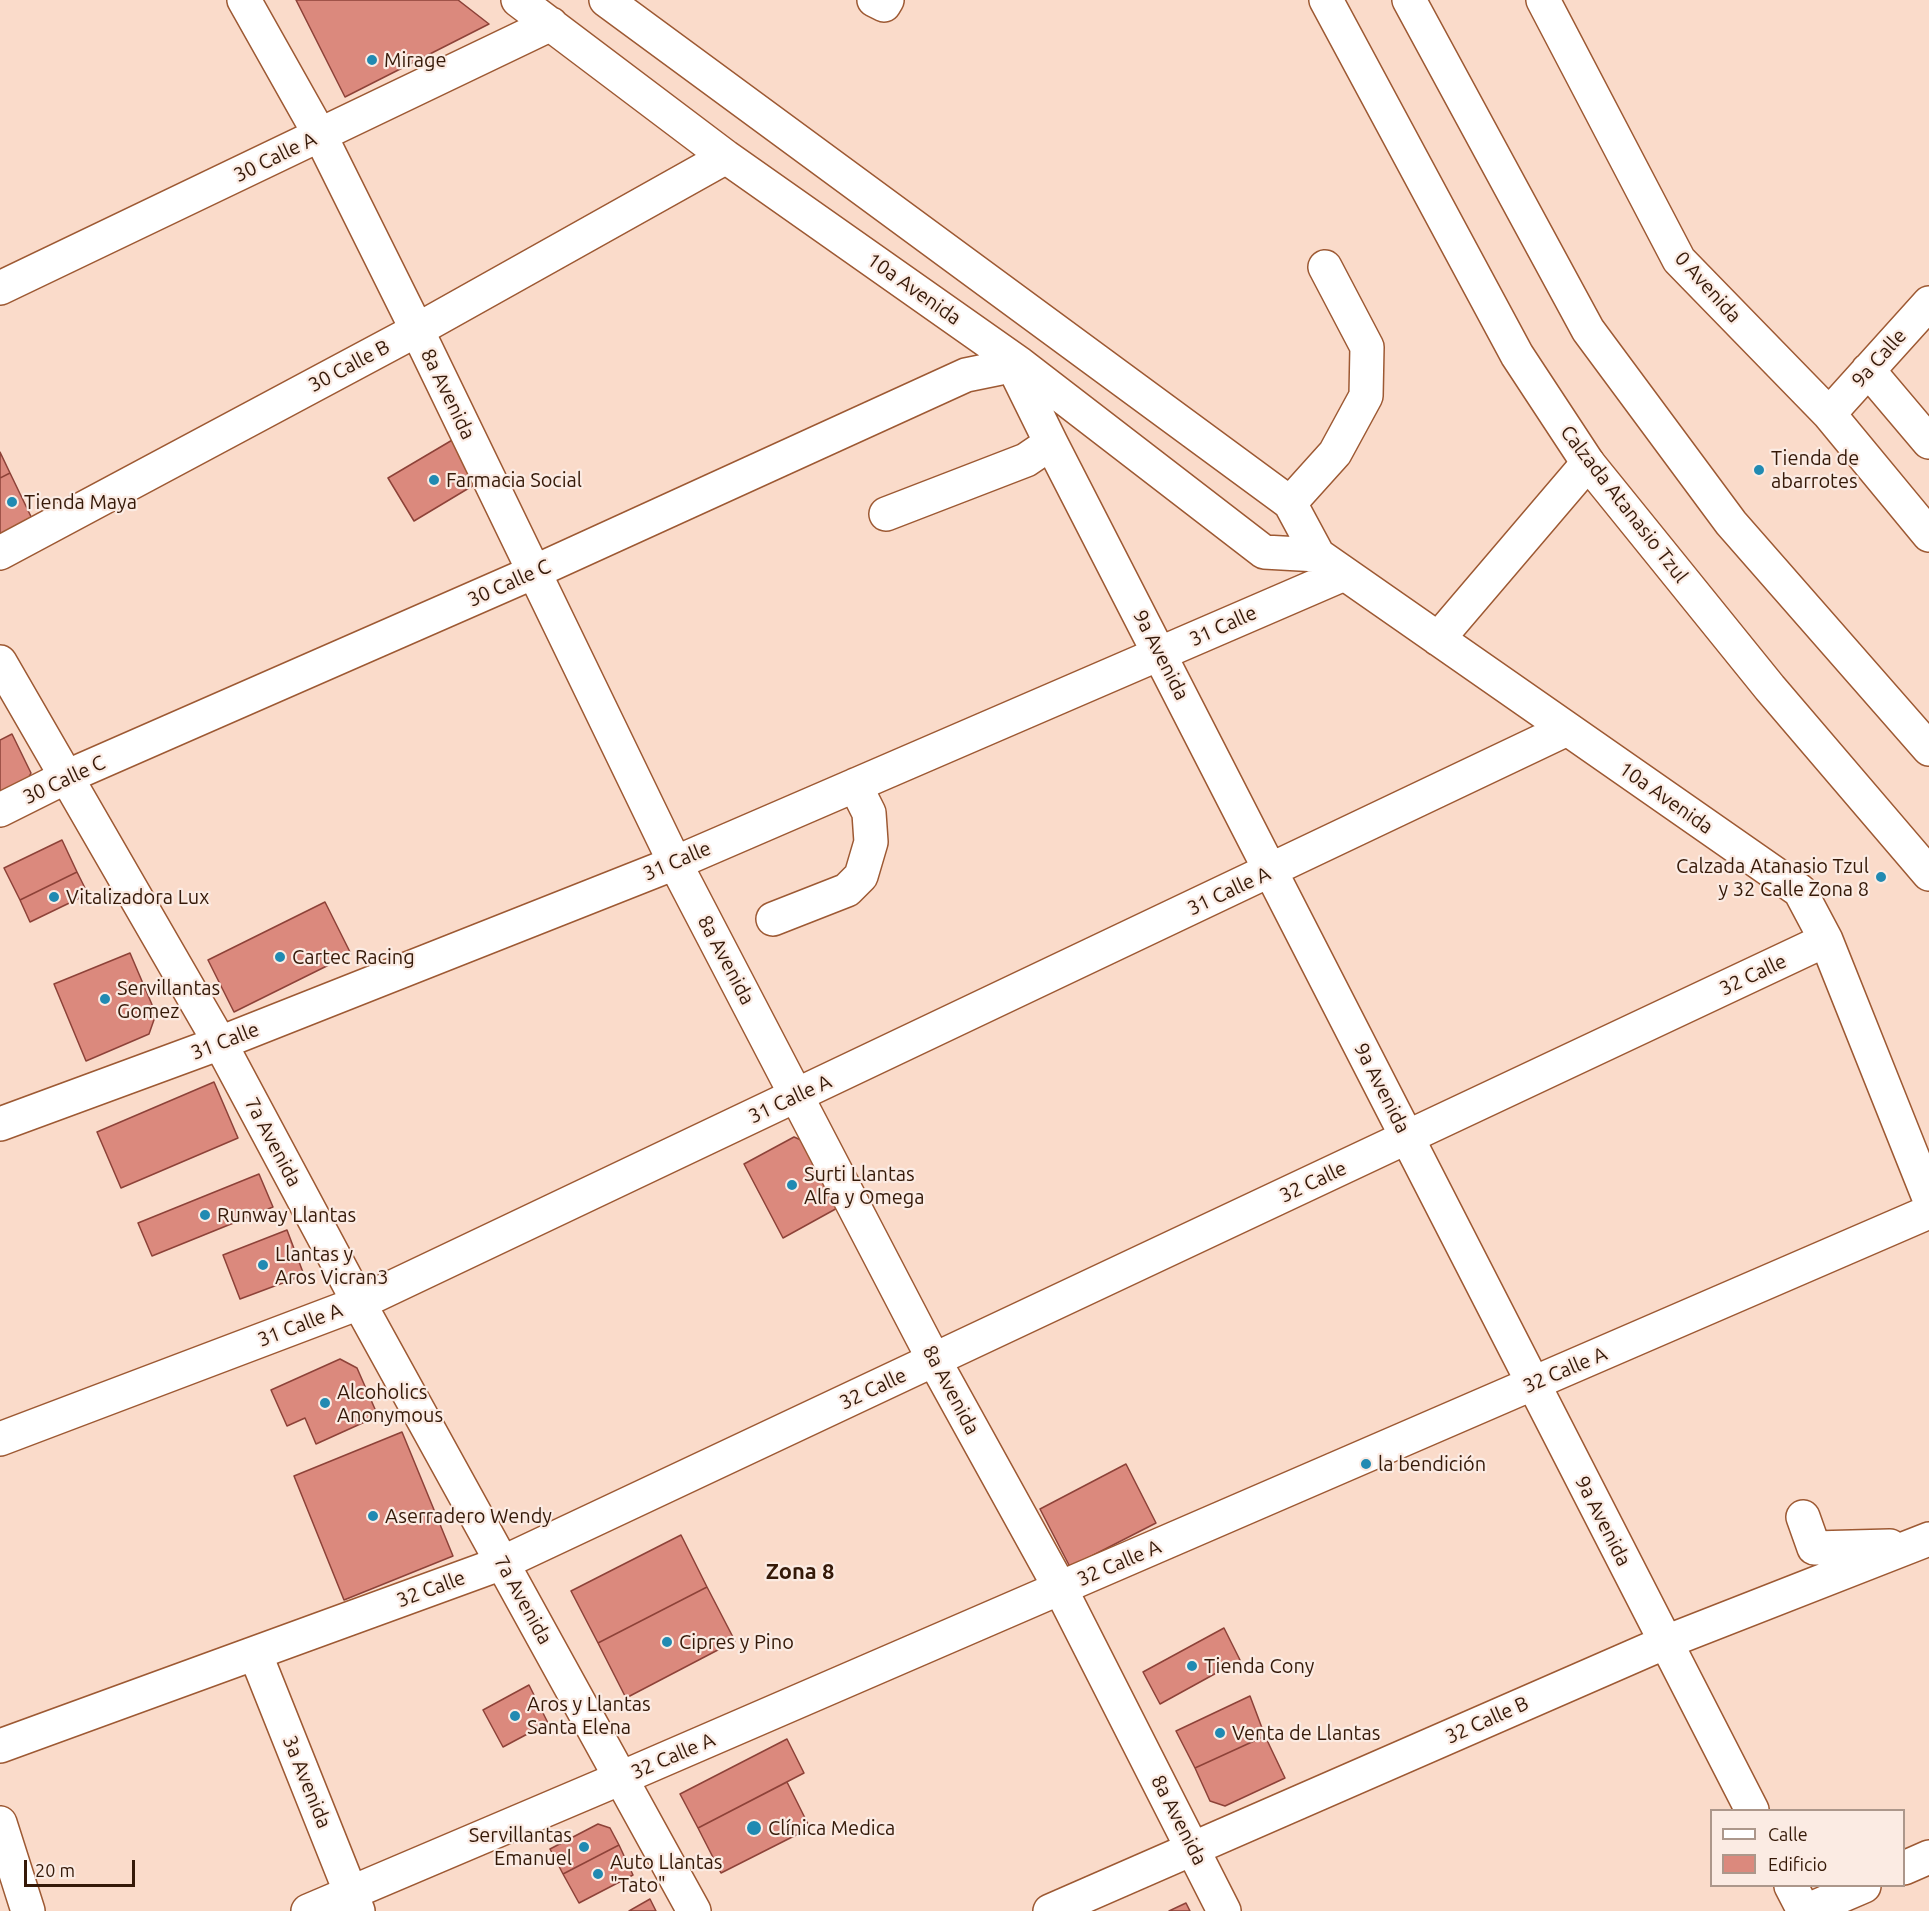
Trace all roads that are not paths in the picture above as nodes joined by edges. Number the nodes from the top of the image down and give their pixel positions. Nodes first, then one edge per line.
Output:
1 (244, 0) edge
2 (518, 0) edge
3 (606, 0) edge
4 (874, 0) edge
5 (887, 0) edge
6 (1326, 0) edge
7 (1409, 0) edge
8 (1543, 0) edge
9 (550, 24) junction
10 (320, 135) junction
11 (726, 157) junction
12 (1325, 267) dead end
13 (0, 288) edge
14 (1929, 303) edge
15 (417, 330) junction
16 (1020, 364) junction
17 (1868, 370) junction
18 (1829, 414) junction
19 (1929, 442) edge
20 (1051, 443) junction
21 (1588, 463) junction
22 (1290, 503) junction
23 (886, 514) dead end
24 (1929, 535) edge
25 (0, 553) edge
26 (1318, 555) junction
27 (534, 572) junction
28 (1344, 574) junction
29 (1438, 639) junction
30 (1160, 654) junction
31 (0, 662) edge
32 (1567, 729) junction
33 (1929, 749) edge
34 (66, 777) junction
35 (855, 785) junction
36 (0, 810) edge
37 (675, 863) junction
38 (1271, 871) junction
39 (1929, 874) edge
40 (773, 920) dead end
41 (1826, 940) junction
42 (220, 1043) junction
43 (797, 1095) junction
44 (0, 1124) edge
45 (1407, 1137) junction
46 (1929, 1198) edge
47 (1929, 1212) edge
48 (359, 1303) junction
49 (934, 1360) junction
50 (1533, 1384) junction
51 (0, 1439) edge
52 (1803, 1517) dead end
53 (1922, 1542) edge
54 (502, 1563) junction
55 (1060, 1588) junction
56 (1666, 1642) junction
57 (255, 1653) junction
58 (0, 1746) edge
59 (621, 1778) junction
60 (1751, 1809) edge
61 (0, 1823) edge
62 (1194, 1848) junction
63 (1929, 1857) edge
64 (1905, 1868) edge
65 (1792, 1887) edge
66 (1862, 1887) edge
67 (355, 1902) edge
68 (28, 1911) edge
69 (308, 1911) edge
70 (694, 1911) edge
71 (1050, 1911) edge
72 (1224, 1911) edge
73 (1805, 1911) edge

1 - 10 street, 8a Avenida
2 - 9 street, 10a Avenida
3 - 22 street, 10a Avenida
4 - 5 street
6 - 21 street, Calzada Atanasio Tzul
7 - 33 street
8 - 18 street, 0 Avenida
9 - 10 street, 30 Calle A
9 - 11 street, 10a Avenida
10 - 13 street, 30 Calle A
10 - 15 street, 8a Avenida
11 - 15 street, 30 Calle B
11 - 16 street, 10a Avenida
12 - 22 street
14 - 17 street, 9a Calle
15 - 25 street, 30 Calle B
15 - 27 street, 8a Avenida
16 - 20 street, 9a Avenida
16 - 26 street, 10a Avenida
16 - 27 street, 30 Calle C
17 - 18 street, 9a Calle
17 - 19 street
18 - 24 street, 0 Avenida
20 - 23 street
20 - 30 street, 9a Avenida
21 - 29 street
21 - 39 street, Calzada Atanasio Tzul
22 - 26 street, 10a Avenida
26 - 28 street, 10a Avenida
27 - 34 street, 30 Calle C
27 - 37 street, 8a Avenida
28 - 29 street, 10a Avenida
28 - 30 street, 31 Calle
29 - 32 street, 10a Avenida
30 - 35 street, 31 Calle
30 - 38 street, 9a Avenida
31 - 34 street, 7a Avenida
32 - 38 street, 31 Calle A
32 - 41 street, 10a Avenida
34 - 36 street, 30 Calle C
34 - 42 street, 7a Avenida
35 - 37 street, 31 Calle
35 - 40 street
37 - 42 street, 31 Calle
37 - 43 street, 8a Avenida
38 - 43 street, 31 Calle A
38 - 45 street, 9a Avenida
41 - 45 street, 32 Calle
41 - 46 street, 10a Avenida
42 - 44 street, 31 Calle
42 - 48 street, 7a Avenida
43 - 48 street, 31 Calle A
43 - 49 street, 8a Avenida
45 - 49 street, 32 Calle
45 - 50 street, 9a Avenida
47 - 50 street, 32 Calle A
48 - 51 street, 31 Calle A
48 - 54 street, 7a Avenida
49 - 54 street, 32 Calle
49 - 55 street, 8a Avenida
50 - 55 street, 32 Calle A
50 - 56 street, 9a Avenida
52 - 53 street
53 - 56 street, 32 Calle B
54 - 57 street, 32 Calle
54 - 59 street, 7a Avenida
55 - 59 street, 32 Calle A
55 - 62 street, 8a Avenida
56 - 60 street, 9a Avenida
56 - 62 street, 32 Calle B
57 - 58 street, 32 Calle
57 - 67 street, 3a Avenida
59 - 67 street, 32 Calle A
59 - 70 street, 7a Avenida
61 - 68 street
62 - 71 street, 32 Calle B
62 - 72 street, 8a Avenida
63 - 64 street
65 - 73 street
66 - 73 street
67 - 69 street, 32 Calle A

